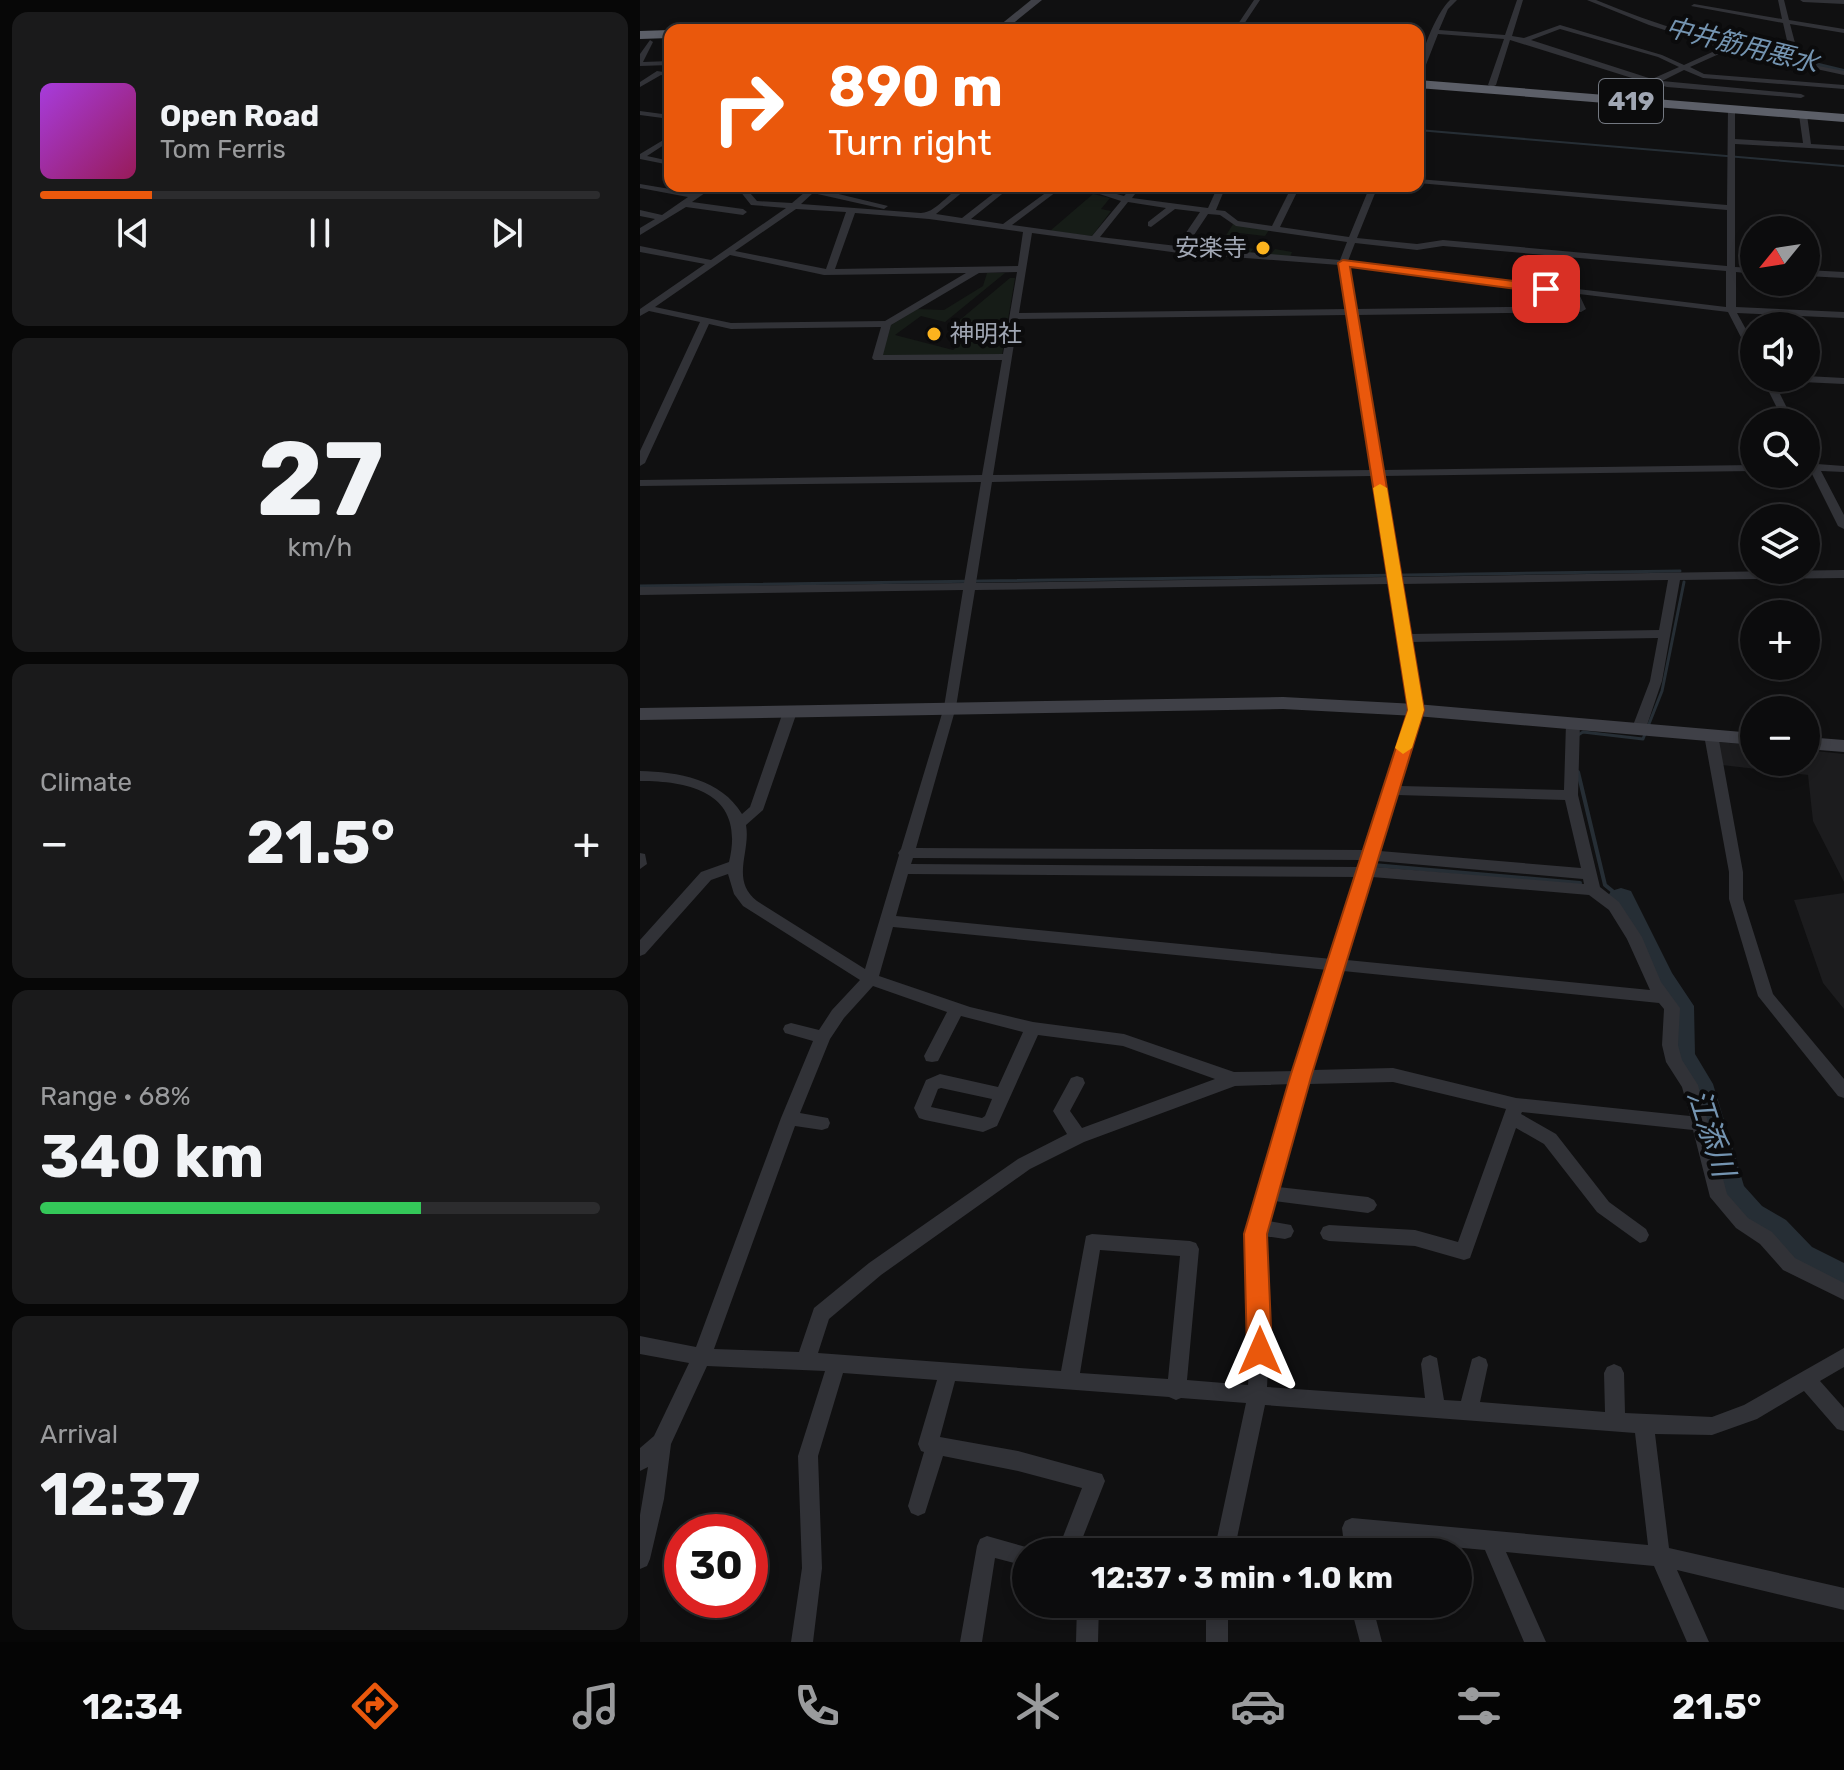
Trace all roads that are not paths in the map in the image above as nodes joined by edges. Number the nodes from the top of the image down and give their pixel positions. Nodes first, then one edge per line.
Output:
1 (1037, 0) edge
2 (1257, 0) edge
3 (1454, 0) edge
4 (1520, 0) edge
5 (1590, 0) edge
6 (1781, 0) edge
7 (1803, 0) edge
8 (1844, 2) edge
9 (1694, 3) edge
10 (1607, 4) edge
11 (1691, 18) dead end
12 (1007, 24) edge
13 (1241, 24) edge
14 (1787, 26) junction
15 (1844, 31) edge
16 (1436, 32) junction
17 (1506, 37) junction
18 (664, 38) edge
19 (1525, 40) junction
20 (644, 41) edge
21 (1728, 47) junction
22 (640, 62) edge
23 (1797, 62) junction
24 (664, 63) edge
25 (1424, 63) edge
26 (1684, 68) junction
27 (1844, 71) edge
28 (660, 73) junction
29 (640, 74) edge
30 (664, 74) edge
31 (1424, 79) edge
32 (1424, 80) edge
33 (1654, 82) junction
34 (1800, 84) junction
35 (640, 85) edge
36 (1492, 85) junction
37 (1844, 87) edge
38 (1634, 96) junction
39 (1802, 107) junction
40 (1731, 109) junction
41 (1844, 112) edge
42 (640, 113) edge
43 (664, 116) edge
44 (1844, 118) edge
45 (1731, 141) junction
46 (664, 142) edge
47 (1807, 146) junction
48 (1844, 148) edge
49 (640, 157) edge
50 (664, 162) edge
51 (1424, 182) edge
52 (640, 186) edge
53 (664, 190) edge
54 (673, 192) edge
55 (701, 192) edge
56 (745, 192) edge
57 (810, 192) edge
58 (831, 192) edge
59 (959, 192) edge
60 (1000, 192) edge
61 (1052, 192) edge
62 (1107, 192) edge
63 (1131, 192) edge
64 (1219, 192) edge
65 (1293, 192) edge
66 (1372, 192) edge
67 (695, 196) junction
68 (1124, 199) junction
69 (685, 204) junction
70 (793, 207) junction
71 (1172, 207) junction
72 (1729, 208) junction
73 (1208, 211) junction
74 (743, 212) dead end
75 (640, 213) edge
76 (850, 213) junction
77 (929, 216) junction
78 (663, 218) junction
79 (964, 221) junction
80 (1151, 224) dead end
81 (1004, 227) junction
82 (1275, 228) junction
83 (640, 232) edge
84 (1028, 233) junction
85 (1094, 239) junction
86 (1353, 240) junction
87 (640, 249) edge
88 (1179, 250) junction
89 (728, 252) junction
90 (713, 263) junction
91 (1344, 266) junction
92 (1021, 269) junction
93 (977, 270) junction
94 (1731, 270) junction
95 (1740, 270) edge
96 (830, 272) junction
97 (1820, 274) edge
98 (1844, 275) edge
99 (1574, 293) junction
100 (1731, 310) junction
101 (644, 311) edge
102 (1351, 312) junction
103 (1844, 315) edge
104 (1013, 316) junction
105 (706, 320) junction
106 (887, 324) junction
107 (1740, 327) edge
108 (1007, 357) junction
109 (1820, 380) edge
110 (1844, 381) edge
111 (640, 463) edge
112 (1740, 468) edge
113 (1820, 468) edge
114 (1844, 469) edge
115 (1377, 473) junction
116 (987, 478) junction
117 (640, 483) edge
118 (1820, 484) edge
119 (1844, 526) edge
120 (1844, 566) edge
121 (1820, 567) edge
122 (1740, 568) edge
123 (1673, 572) junction
124 (1844, 574) edge
125 (1393, 576) junction
126 (970, 582) junction
127 (640, 583) edge
128 (640, 591) edge
129 (1666, 634) junction
130 (1404, 638) junction
131 (950, 707) junction
132 (1416, 710) junction
133 (790, 712) junction
134 (640, 714) edge
135 (1573, 723) junction
136 (1645, 729) junction
137 (1711, 735) junction
138 (1740, 738) edge
139 (1820, 744) edge
140 (1844, 746) edge
141 (640, 776) edge
142 (1389, 790) junction
143 (1571, 795) junction
144 (740, 822) junction
145 (905, 853) junction
146 (1367, 865) junction
147 (733, 866) junction
148 (901, 869) junction
149 (1592, 882) junction
150 (887, 921) junction
151 (648, 928) edge
152 (640, 950) edge
153 (1336, 965) junction
154 (870, 979) junction
155 (1664, 997) junction
156 (957, 1008) junction
157 (1033, 1028) junction
158 (791, 1029) dead end
159 (823, 1037) junction
160 (932, 1056) dead end
161 (1301, 1077) junction
162 (1234, 1079) junction
163 (1077, 1083) dead end
164 (1844, 1091) edge
165 (1003, 1095) dead end
166 (1513, 1111) junction
167 (789, 1118) junction
168 (822, 1123) dead end
169 (1699, 1124) junction
170 (1078, 1137) junction
171 (1267, 1193) junction
172 (1368, 1205) dead end
173 (1257, 1227) junction
174 (1285, 1231) dead end
175 (1329, 1233) dead end
176 (1640, 1235) dead end
177 (1844, 1292) edge
178 (640, 1345) edge
179 (702, 1357) junction
180 (1844, 1357) edge
181 (806, 1361) junction
182 (1430, 1364) dead end
183 (836, 1365) junction
184 (1479, 1365) dead end
185 (948, 1373) junction
186 (1614, 1373) dead end
187 (1807, 1380) junction
188 (1069, 1382) junction
189 (1176, 1391) junction
190 (1257, 1397) junction
191 (1436, 1409) junction
192 (1468, 1411) junction
193 (1615, 1422) junction
194 (1844, 1422) edge
195 (1644, 1424) junction
196 (661, 1443) junction
197 (936, 1446) junction
198 (640, 1461) edge
199 (918, 1506) dead end
200 (1073, 1538) edge
201 (1227, 1538) edge
202 (1353, 1538) edge
203 (1459, 1538) edge
204 (1472, 1539) edge
205 (1491, 1541) junction
206 (1012, 1552) edge
207 (1660, 1556) junction
208 (640, 1559) edge
209 (1844, 1599) edge
210 (1088, 1618) edge
211 (1217, 1618) edge
212 (1365, 1618) edge
213 (802, 1642) edge
214 (971, 1642) edge
215 (1087, 1642) edge
216 (1217, 1642) edge
217 (1371, 1642) edge
218 (1535, 1642) edge
219 (1698, 1642) edge

1 - 12 street
2 - 13 street
3 - 16 street
4 - 17 street
5 - 10 street
6 - 14 street
7 - 8 street
9 - 11 street
9 - 14 street
10 - 21 street
10 - 23 street
14 - 15 street
14 - 23 street
16 - 17 street
16 - 25 street
17 - 19 street
17 - 36 street
18 - 20 highway
19 - 26 street
19 - 33 street
20 - 22 street
21 - 23 street
21 - 26 street
22 - 24 street
23 - 27 street
23 - 34 street
26 - 33 street
26 - 34 street
28 - 29 street
28 - 30 street
28 - 35 street
31 - 36 highway, 419
32 - 40 highway, 419
33 - 38 street
33 - 39 street
34 - 37 street
34 - 39 street
36 - 38 highway, 419
38 - 39 highway, 419
39 - 40 highway, 419
39 - 41 highway, 419
39 - 44 highway, 419
39 - 47 street
40 - 45 street
42 - 43 street
45 - 47 street
45 - 72 street
46 - 49 street
47 - 48 street
49 - 50 street
51 - 72 street
52 - 53 street
54 - 67 street
55 - 67 street
56 - 70 street
57 - 70 street
58 - 77 street
59 - 77 street
60 - 79 street
61 - 81 street
62 - 68 street
63 - 68 street
64 - 73 street
65 - 82 street
66 - 86 street
67 - 69 street
68 - 71 street
68 - 85 street
69 - 74 street
69 - 78 street
70 - 76 street
70 - 89 street
71 - 73 street
71 - 80 street
72 - 94 street
73 - 82 street
73 - 88 street
75 - 78 street
76 - 77 street
76 - 84 street
76 - 96 street
77 - 79 street
78 - 83 street
79 - 81 street
81 - 84 street
82 - 86 street
84 - 85 street
84 - 91 street
84 - 92 street
85 - 88 street
86 - 91 street
86 - 94 street
87 - 90 street
88 - 91 street
89 - 90 street
89 - 96 street
90 - 101 street
91 - 99 street
91 - 102 street
92 - 93 street
92 - 104 street
93 - 96 street
93 - 106 street
94 - 95 street
94 - 100 street
97 - 98 street
99 - 100 street
99 - 102 street
100 - 103 street
100 - 107 street
101 - 105 street
102 - 104 street
102 - 115 street
104 - 108 street
105 - 106 street
105 - 111 street
106 - 108 street
108 - 116 street
109 - 110 street
112 - 115 street
113 - 114 street
115 - 116 street
115 - 125 street
116 - 117 street
116 - 126 street
118 - 119 street
120 - 121 street
122 - 123 street
123 - 124 street
123 - 125 street
123 - 129 street
125 - 126 street
125 - 130 street
126 - 127 street
126 - 128 street
126 - 131 street
129 - 130 street
129 - 136 street
130 - 132 street
131 - 132 street
131 - 133 street
131 - 145 street
132 - 135 street
132 - 142 street
133 - 134 street
133 - 144 street
135 - 136 street
135 - 143 street
136 - 137 street
137 - 138 street
137 - 164 street
139 - 140 street
141 - 144 street
142 - 143 street
142 - 146 street
143 - 149 street
144 - 147 street
145 - 146 street
145 - 148 street
146 - 148 street
146 - 149 street
146 - 153 street
147 - 151 street
147 - 154 street
148 - 150 street
149 - 155 street
150 - 153 street
150 - 154 street
151 - 152 street
153 - 155 street
153 - 161 street
154 - 156 street
154 - 159 street
155 - 169 street
156 - 157 street
156 - 160 street
157 - 162 street
157 - 165 street
158 - 159 street
159 - 167 street
161 - 162 street
161 - 166 street
161 - 171 street
162 - 170 street
163 - 170 street
166 - 169 street
166 - 175 street
166 - 176 street
167 - 168 street
167 - 179 street
169 - 177 street
170 - 181 street
171 - 172 street
171 - 173 street
173 - 174 street
173 - 190 street
178 - 179 street
179 - 181 street
179 - 196 street
180 - 187 street
181 - 183 street
182 - 191 street
183 - 185 street
183 - 213 street
184 - 192 street
185 - 188 street
185 - 197 street
186 - 193 street
187 - 194 street
187 - 195 street
188 - 189 street
188 - 189 street
189 - 190 street
190 - 191 street
190 - 201 street
191 - 192 street
192 - 193 street
193 - 195 street
195 - 207 street
196 - 198 street
196 - 208 street
197 - 199 street
197 - 200 street
202 - 203 street
204 - 205 street
205 - 207 street
205 - 218 street
206 - 214 street
207 - 209 street
207 - 219 street
210 - 215 street
211 - 216 street
212 - 217 street

